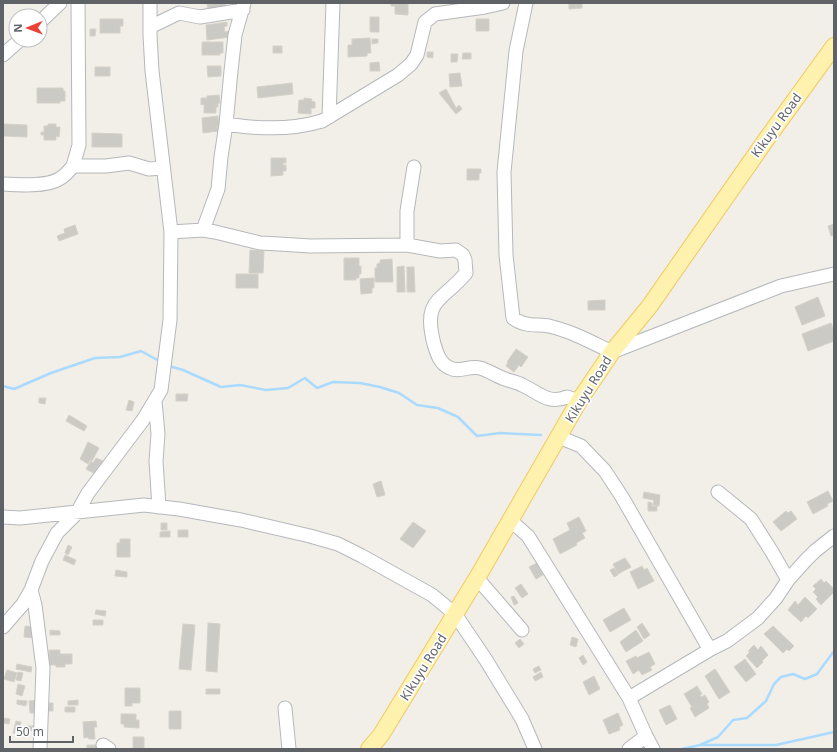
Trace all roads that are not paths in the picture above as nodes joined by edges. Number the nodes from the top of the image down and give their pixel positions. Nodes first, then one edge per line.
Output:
1 (60, 3) edge
2 (78, 3) edge
3 (150, 3) edge
4 (333, 3) edge
5 (504, 3) edge
6 (526, 3) edge
7 (243, 6) edge
8 (48, 14) edge
9 (150, 27) junction
10 (834, 46) edge
11 (11, 48) edge
12 (3, 55) edge
13 (329, 117) junction
14 (226, 124) junction
15 (73, 166) junction
16 (163, 168) junction
17 (414, 168) dead end
18 (3, 184) edge
19 (203, 230) junction
20 (171, 232) junction
21 (407, 246) junction
22 (833, 277) edge
23 (612, 352) junction
24 (155, 401) junction
25 (579, 401) junction
26 (559, 437) junction
27 (718, 492) dead end
28 (159, 507) junction
29 (79, 511) junction
30 (3, 517) edge
31 (510, 520) junction
32 (834, 536) edge
33 (477, 578) junction
34 (788, 580) junction
35 (31, 590) junction
36 (455, 614) junction
37 (3, 628) edge
38 (522, 630) dead end
39 (711, 649) junction
40 (630, 698) junction
41 (285, 708) dead end
42 (646, 736) junction
43 (40, 749) edge
44 (289, 749) edge
45 (369, 749) edge
46 (535, 749) edge
47 (629, 749) edge
48 (653, 749) edge

1 - 8 street
2 - 15 street
3 - 9 street
4 - 13 street
5 - 13 street
6 - 23 street
7 - 9 street
7 - 14 street
9 - 16 street
10 - 23 main road, Kikuyu Road
11 - 12 street
13 - 14 street
14 - 19 street
15 - 16 street
15 - 18 street
16 - 20 street
17 - 21 street
19 - 20 street
19 - 21 street
20 - 24 street
21 - 25 street
22 - 23 street
23 - 25 main road, Kikuyu Road
24 - 28 street
24 - 29 street
25 - 26 main road, Kikuyu Road
26 - 31 main road, Kikuyu Road
26 - 39 street
27 - 34 street
28 - 29 street
28 - 36 street
29 - 30 street
29 - 35 street
31 - 33 main road, Kikuyu Road
31 - 40 street
32 - 34 street
33 - 36 main road, Kikuyu Road
33 - 38 street
34 - 39 street
35 - 37 street
35 - 43 street
36 - 45 main road, Kikuyu Road
36 - 46 street
39 - 40 street
40 - 42 street
41 - 44 street
42 - 47 street
42 - 48 street

